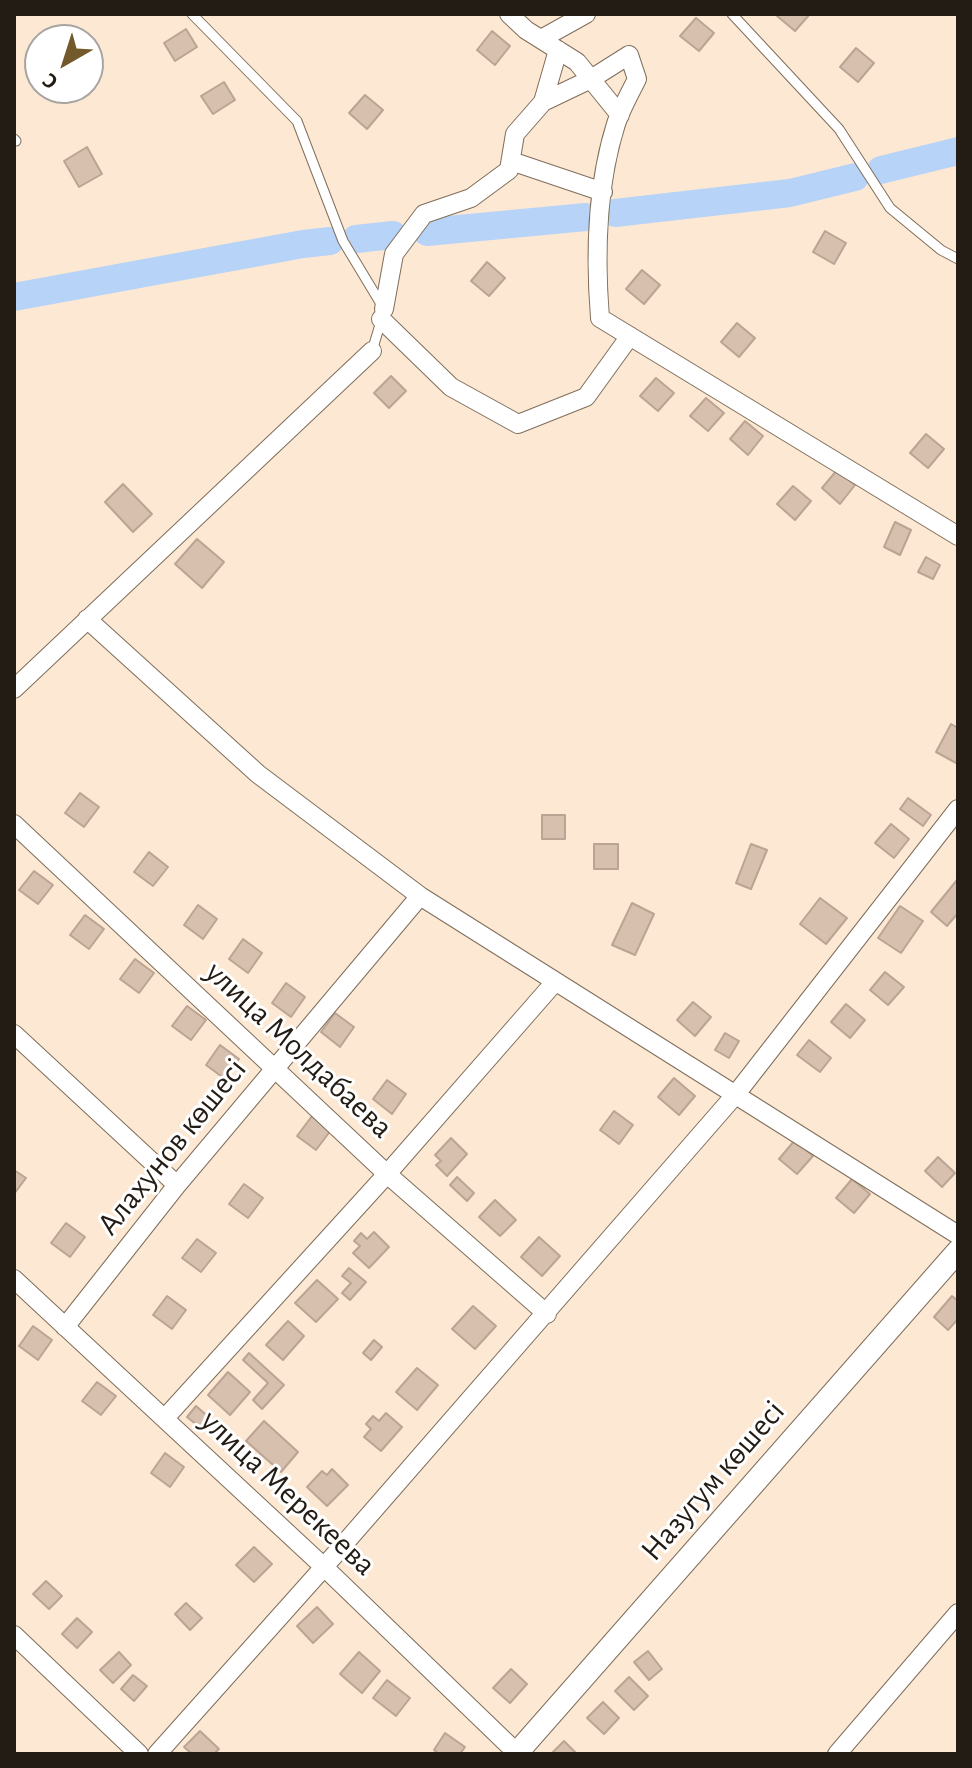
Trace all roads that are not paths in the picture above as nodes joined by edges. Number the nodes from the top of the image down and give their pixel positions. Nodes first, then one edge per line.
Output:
1 (192, 14) edge
2 (509, 14) edge
3 (586, 14) edge
4 (732, 14) edge
5 (541, 39) junction
6 (558, 50) junction
7 (591, 79) junction
8 (543, 102) junction
9 (620, 115) junction
10 (511, 161) junction
11 (603, 192) junction
12 (958, 259) edge
13 (383, 314) junction
14 (630, 336) junction
15 (372, 351) joint
16 (958, 536) edge
17 (87, 619) junction
18 (14, 689) edge
19 (958, 809) edge
20 (14, 824) edge
21 (420, 896) junction
22 (554, 983) junction
23 (14, 1034) edge
24 (275, 1068) junction
25 (736, 1094) junction
26 (387, 1174) junction
27 (177, 1185) junction
28 (958, 1235) edge
29 (958, 1251) edge
30 (14, 1279) edge
31 (547, 1314) junction
32 (65, 1327) junction
33 (165, 1418) junction
34 (324, 1567) junction
35 (958, 1613) edge
36 (14, 1635) edge
37 (139, 1754) edge
38 (157, 1754) edge
39 (517, 1754) edge
40 (837, 1754) edge

1 - 13 lane
2 - 5 street
3 - 5 street
4 - 12 lane
5 - 6 street
6 - 7 street
6 - 8 street
7 - 8 street
7 - 9 street
7 - 9 street
8 - 10 street
9 - 11 street
10 - 11 street
10 - 13 street
11 - 14 street
13 - 14 street
13 - 15 lane
14 - 16 street
15 - 17 street
17 - 18 street
17 - 21 street
19 - 25 street
20 - 24 street, улица Молдабаева
21 - 22 street
21 - 24 street, Алахунов көшесі
22 - 25 street
22 - 26 street
23 - 27 street
24 - 26 street, улица Молдабаева
24 - 27 street, Алахунов көшесі
25 - 28 street
25 - 31 street
26 - 31 street, улица Молдабаева
26 - 33 street
27 - 32 street, Алахунов көшесі
29 - 39 street, Назугум көшесі
30 - 32 street, улица Мерекеева
31 - 34 street
32 - 33 street, улица Мерекеева
33 - 34 street, улица Мерекеева
34 - 38 street
34 - 39 street, улица Мерекеева
35 - 40 street
36 - 37 street

